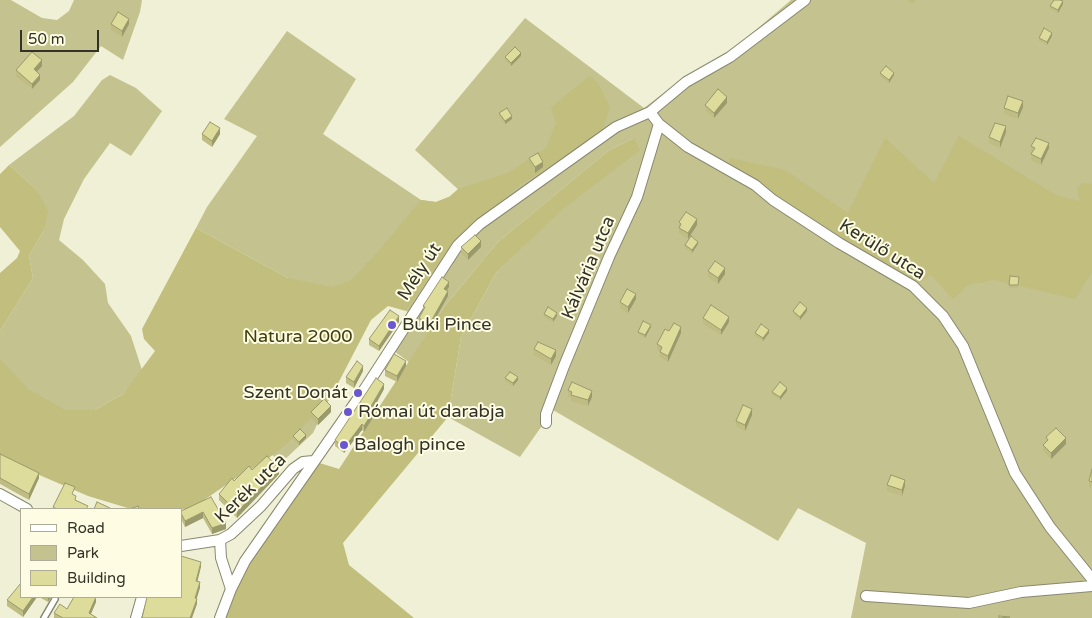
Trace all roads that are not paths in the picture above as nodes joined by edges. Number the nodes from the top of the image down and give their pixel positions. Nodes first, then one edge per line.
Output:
1 (805, 0) edge
2 (650, 112) junction
3 (659, 124) junction
4 (546, 423) dead end
5 (313, 461) junction
6 (0, 494) edge
7 (25, 508) edge
8 (220, 540) junction
9 (182, 546) edge
10 (1092, 579) edge
11 (1092, 586) edge
12 (231, 589) junction
13 (866, 596) dead end
14 (142, 598) edge
15 (55, 599) dead end
16 (44, 618) edge
17 (136, 618) edge
18 (220, 618) edge

1 - 2 street, Mély út
2 - 3 street, Kerülő utca
2 - 5 street, Mély út
3 - 4 street, Kálvária utca
3 - 10 street, Kerülő utca
5 - 8 street, Kerék utca
5 - 12 street, Mély út
6 - 7 street
8 - 9 street, Kerék utca
8 - 12 street
11 - 13 street
12 - 18 street, Mély út
14 - 17 street
15 - 16 lane

